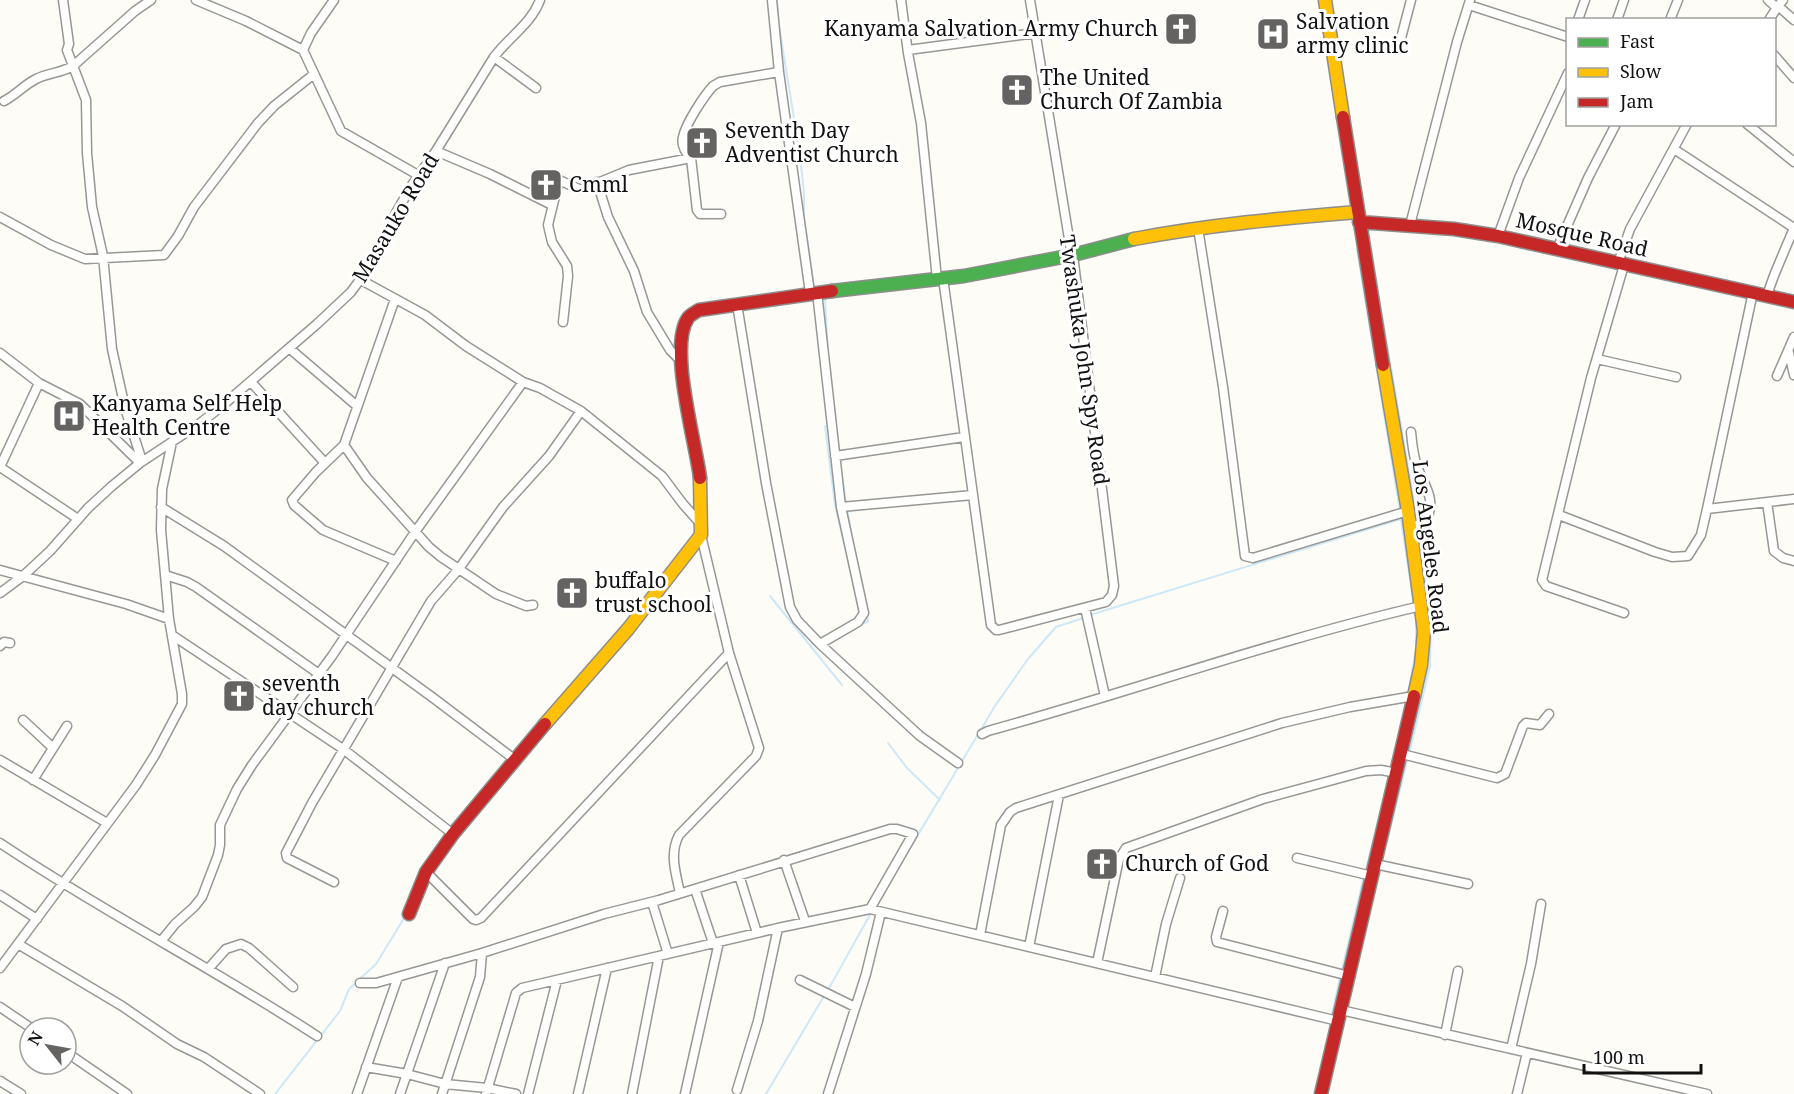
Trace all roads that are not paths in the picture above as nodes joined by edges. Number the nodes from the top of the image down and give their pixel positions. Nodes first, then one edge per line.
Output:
1 (63, 0) edge
2 (151, 0) edge
3 (196, 0) edge
4 (334, 0) edge
5 (540, 0) edge
6 (772, 0) edge
7 (901, 0) edge
8 (1030, 0) edge
9 (1325, 0) edge
10 (1411, 0) edge
11 (1585, 0) edge
12 (1624, 0) edge
13 (1678, 0) edge
14 (1768, 0) edge
15 (1470, 3) edge
16 (1780, 5) edge
17 (1579, 18) edge
18 (1618, 18) edge
19 (1671, 18) edge
20 (1770, 18) edge
21 (1794, 20) edge
22 (1036, 33) junction
23 (1566, 36) edge
24 (1400, 42) dead end
25 (303, 50) junction
26 (908, 50) junction
27 (494, 57) junction
28 (1776, 57) edge
29 (73, 66) junction
30 (779, 72) junction
31 (314, 74) junction
32 (1566, 77) edge
33 (1794, 78) edge
34 (536, 88) dead end
35 (4, 101) dead end
36 (1615, 126) edge
37 (1686, 126) edge
38 (1749, 126) edge
39 (1674, 149) junction
40 (435, 151) junction
41 (691, 158) junction
42 (1794, 162) edge
43 (418, 175) junction
44 (597, 182) junction
45 (552, 205) junction
46 (721, 214) dead end
47 (0, 217) edge
48 (1358, 217) junction
49 (1410, 225) junction
50 (1198, 228) junction
51 (1498, 236) junction
52 (1557, 249) junction
53 (1073, 255) junction
54 (103, 256) junction
55 (1621, 264) junction
56 (940, 279) junction
57 (361, 280) junction
58 (1753, 292) junction
59 (814, 293) junction
60 (1767, 295) junction
61 (395, 299) junction
62 (1794, 302) edge
63 (737, 304) junction
64 (563, 322) dead end
65 (1794, 337) edge
66 (289, 348) junction
67 (0, 353) edge
68 (1789, 353) junction
69 (1597, 358) junction
70 (681, 361) junction
71 (1794, 375) edge
72 (1676, 376) dead end
73 (1777, 376) dead end
74 (251, 382) junction
75 (523, 382) junction
76 (39, 383) junction
77 (357, 406) junction
78 (580, 411) junction
79 (1411, 432) dead end
80 (964, 437) junction
81 (172, 442) junction
82 (344, 445) junction
83 (835, 456) junction
84 (141, 462) junction
85 (325, 463) junction
86 (973, 495) junction
87 (1794, 499) edge
88 (1767, 502) junction
89 (161, 507) junction
90 (842, 507) junction
91 (1707, 509) junction
92 (1408, 511) junction
93 (1559, 515) junction
94 (78, 519) junction
95 (699, 522) junction
96 (1410, 528) junction
97 (416, 532) junction
98 (701, 535) junction
99 (396, 561) junction
100 (1794, 561) edge
101 (0, 570) edge
102 (458, 570) junction
103 (165, 575) junction
104 (23, 576) junction
105 (0, 593) edge
106 (533, 605) dead end
107 (1421, 606) junction
108 (1085, 608) junction
109 (1624, 613) dead end
110 (170, 619) junction
111 (172, 635) junction
112 (346, 635) junction
113 (10, 643) dead end
114 (820, 644) junction
115 (0, 646) edge
116 (729, 653) junction
117 (392, 669) junction
118 (319, 675) junction
119 (1105, 696) junction
120 (1414, 696) junction
121 (290, 713) junction
122 (1549, 714) dead end
123 (23, 720) dead end
124 (67, 726) dead end
125 (982, 734) dead end
126 (54, 748) junction
127 (343, 749) junction
128 (1403, 754) junction
129 (514, 759) junction
130 (0, 760) edge
131 (958, 763) dead end
132 (1397, 773) junction
133 (33, 780) junction
134 (1059, 795) junction
135 (107, 823) junction
136 (453, 834) junction
137 (0, 843) edge
138 (1297, 858) dead end
139 (784, 860) junction
140 (1374, 870) junction
141 (426, 872) junction
142 (739, 875) junction
143 (1180, 878) dead end
144 (334, 882) dead end
145 (63, 883) junction
146 (1468, 884) dead end
147 (695, 889) junction
148 (680, 893) junction
149 (0, 895) edge
150 (652, 902) junction
151 (1541, 904) dead end
152 (870, 909) junction
153 (1223, 911) dead end
154 (881, 912) junction
155 (409, 914) dead end
156 (36, 919) junction
157 (805, 921) junction
158 (778, 928) junction
159 (757, 933) junction
160 (980, 935) junction
161 (162, 940) junction
162 (716, 943) junction
163 (18, 944) junction
164 (1029, 947) junction
165 (482, 953) junction
166 (663, 955) junction
167 (445, 963) junction
168 (1097, 963) junction
169 (0, 968) edge
170 (209, 968) junction
171 (607, 968) junction
172 (1458, 971) dead end
173 (1349, 976) junction
174 (398, 977) junction
175 (1155, 977) junction
176 (557, 980) junction
177 (800, 980) dead end
178 (360, 983) dead end
179 (293, 987) dead end
180 (0, 1007) edge
181 (855, 1007) junction
182 (1340, 1015) junction
183 (18, 1019) edge
184 (1445, 1035) junction
185 (317, 1036) dead end
186 (1511, 1049) junction
187 (1527, 1053) junction
188 (78, 1060) edge
189 (366, 1067) junction
190 (407, 1074) junction
191 (0, 1081) edge
192 (445, 1084) junction
193 (737, 1090) dead end
194 (487, 1091) edge
195 (21, 1094) edge
196 (127, 1094) edge
197 (260, 1094) edge
198 (357, 1094) edge
199 (400, 1094) edge
200 (442, 1094) edge
201 (516, 1094) edge
202 (528, 1094) edge
203 (578, 1094) edge
204 (632, 1094) edge
205 (685, 1094) edge
206 (828, 1094) edge
207 (1322, 1094) edge
208 (1517, 1094) edge
209 (1707, 1094) edge

1 - 29 street
2 - 29 street
3 - 25 street
4 - 25 street
5 - 27 street, Masauko Road
6 - 30 street
7 - 26 street
8 - 22 street, Twashuka John Spy Road
9 - 48 street, Los Angeles Road
10 - 24 street
11 - 17 street
12 - 18 street
13 - 19 street
14 - 16 street
15 - 23 street
15 - 49 street
16 - 20 street
16 - 21 street
22 - 26 street
22 - 53 street, Twashuka John Spy Road
25 - 31 street
26 - 56 street
27 - 34 street
27 - 40 street, Masauko Road
28 - 33 street
29 - 35 street
29 - 54 street
30 - 41 street
30 - 59 street
31 - 43 street
31 - 54 street
32 - 51 street
36 - 52 street
37 - 39 street
38 - 42 street
39 - 55 street
39 - 60 street
40 - 43 street, Masauko Road
40 - 45 street
41 - 44 street
41 - 46 street
43 - 57 street, Masauko Road
44 - 45 street
44 - 70 street
45 - 64 street
47 - 54 street
48 - 49 street, Mosque Road
48 - 50 street, Mosque Road
48 - 92 street, Los Angeles Road
49 - 51 street, Mosque Road
50 - 53 street, Mosque Road
50 - 92 street
51 - 52 street, Mosque Road
52 - 55 street, Mosque Road
53 - 56 street, Mosque Road
53 - 108 street, Twashuka John Spy Road
54 - 84 street
55 - 58 street, Mosque Road
55 - 69 street
56 - 59 street, Mosque Road
56 - 80 street
57 - 61 street
57 - 66 street, Masauko Road
58 - 60 street, Mosque Road
58 - 91 street
59 - 63 street, Mosque Road
59 - 83 street
60 - 62 street, Mosque Road
61 - 75 street
61 - 77 street
63 - 70 street, Mosque Road
63 - 114 street
65 - 68 street
66 - 74 street, Masauko Road
66 - 77 street
67 - 76 street
68 - 71 street
68 - 73 street
69 - 72 street
69 - 93 street
70 - 95 street
74 - 81 street, Masauko Road
74 - 85 street
75 - 78 street
75 - 97 street
76 - 84 street
76 - 94 street
77 - 82 street
78 - 95 street
78 - 102 street
79 - 96 street
80 - 83 street
80 - 86 street
81 - 84 street, Masauko Road
81 - 89 street
82 - 85 street
82 - 97 street
83 - 90 street
84 - 94 street, Masauko Road
85 - 99 street
86 - 90 street
86 - 108 street, Twashuka John Spy Road
87 - 88 street
88 - 91 street
88 - 100 street
89 - 103 street
89 - 112 street
90 - 114 street
91 - 93 street
92 - 96 street, Los Angeles Road
93 - 109 street
94 - 104 street, Masauko Road
95 - 98 street
96 - 107 street, Los Angeles Road
97 - 99 street
97 - 102 street
98 - 116 street
98 - 129 street
99 - 112 street
101 - 104 street
102 - 106 street
102 - 117 street
103 - 110 street
103 - 118 street
104 - 105 street, Masauko Road
104 - 110 street
107 - 119 street
107 - 120 street, Los Angeles Road
108 - 119 street
110 - 111 street
111 - 121 street
111 - 135 street
112 - 117 street
112 - 118 street
113 - 115 street
114 - 131 street
116 - 141 street
116 - 148 street
117 - 127 street
117 - 129 street
118 - 121 street
119 - 125 street
120 - 128 street, Los Angeles Road
120 - 134 street
121 - 127 street
121 - 161 street
122 - 128 street
123 - 126 street
124 - 126 street
126 - 133 street
127 - 136 street
127 - 144 street
128 - 132 street, Los Angeles Road
129 - 136 street
130 - 133 street
132 - 140 street, Los Angeles Road
132 - 168 street
133 - 135 street
134 - 160 street
134 - 164 street
135 - 145 street
136 - 141 street
137 - 145 street
138 - 140 street
139 - 142 street
139 - 152 street
139 - 157 street
140 - 146 street
140 - 173 street, Los Angeles Road
141 - 155 street
142 - 147 street
142 - 159 street
143 - 175 street
145 - 156 street
145 - 161 street
147 - 148 street
147 - 162 street
148 - 150 street
149 - 156 street
150 - 165 street
150 - 166 street
151 - 186 street
152 - 154 street
152 - 157 street
153 - 173 street
154 - 160 street
154 - 181 street
156 - 163 street
157 - 158 street
158 - 159 street
158 - 193 street
159 - 162 street
160 - 164 street
161 - 170 street
162 - 166 street
162 - 205 street
163 - 169 street
163 - 197 street
164 - 168 street
165 - 167 street
165 - 192 street
166 - 171 street
166 - 204 street
167 - 174 street
167 - 190 street
168 - 175 street
170 - 179 street
170 - 185 street
171 - 176 street
171 - 203 street
172 - 184 street
173 - 182 street, Los Angeles Road
174 - 178 street
174 - 189 street
175 - 182 street
176 - 194 street
176 - 202 street
177 - 181 street
180 - 183 street
181 - 206 street
182 - 184 street
182 - 207 street, Los Angeles Road
184 - 186 street
186 - 187 street
187 - 208 street
187 - 209 street
188 - 196 street
189 - 190 street
189 - 198 street
190 - 192 street
190 - 199 street
191 - 195 street
192 - 194 street
192 - 200 street
194 - 201 street

